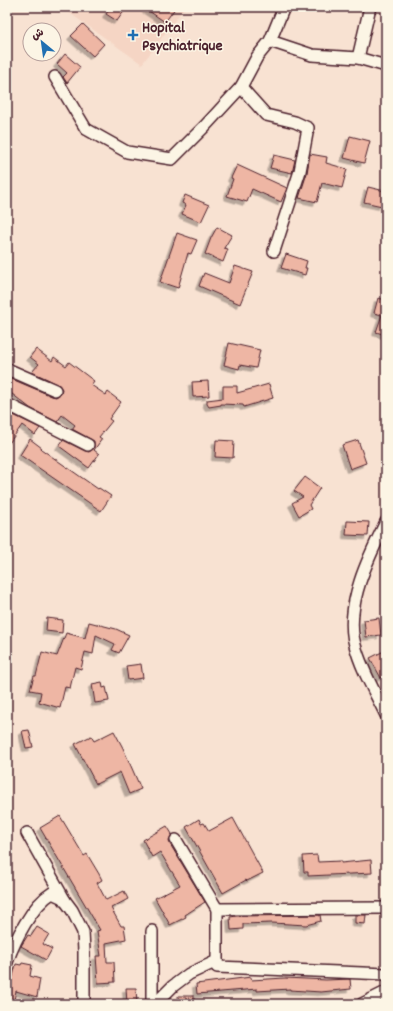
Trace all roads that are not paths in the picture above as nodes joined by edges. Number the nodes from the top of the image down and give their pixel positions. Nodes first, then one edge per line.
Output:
1 (284, 7) edge
2 (370, 7) edge
3 (270, 41) junction
4 (358, 58) junction
5 (386, 66) edge
6 (55, 77) dead end
7 (241, 87) junction
8 (274, 251) dead end
9 (7, 368) edge
10 (55, 390) dead end
11 (7, 404) edge
12 (88, 445) dead end
13 (386, 522) edge
14 (386, 715) edge
15 (27, 833) dead end
16 (176, 840) dead end
17 (65, 901) junction
18 (386, 908) edge
19 (217, 909) junction
20 (152, 931) dead end
21 (217, 961) junction
22 (7, 962) edge
23 (386, 974) edge
24 (386, 992) edge
25 (84, 1004) edge
26 (154, 1004) edge
27 (362, 1004) edge

1 - 3 street
2 - 4 street
3 - 4 street
3 - 7 street
4 - 5 street
6 - 7 street
7 - 8 street
9 - 10 street
11 - 12 street
13 - 14 street
15 - 17 street
16 - 19 street
17 - 22 street
17 - 25 street
18 - 19 street
19 - 21 street
20 - 26 street
21 - 23 street
21 - 26 street
24 - 27 street

